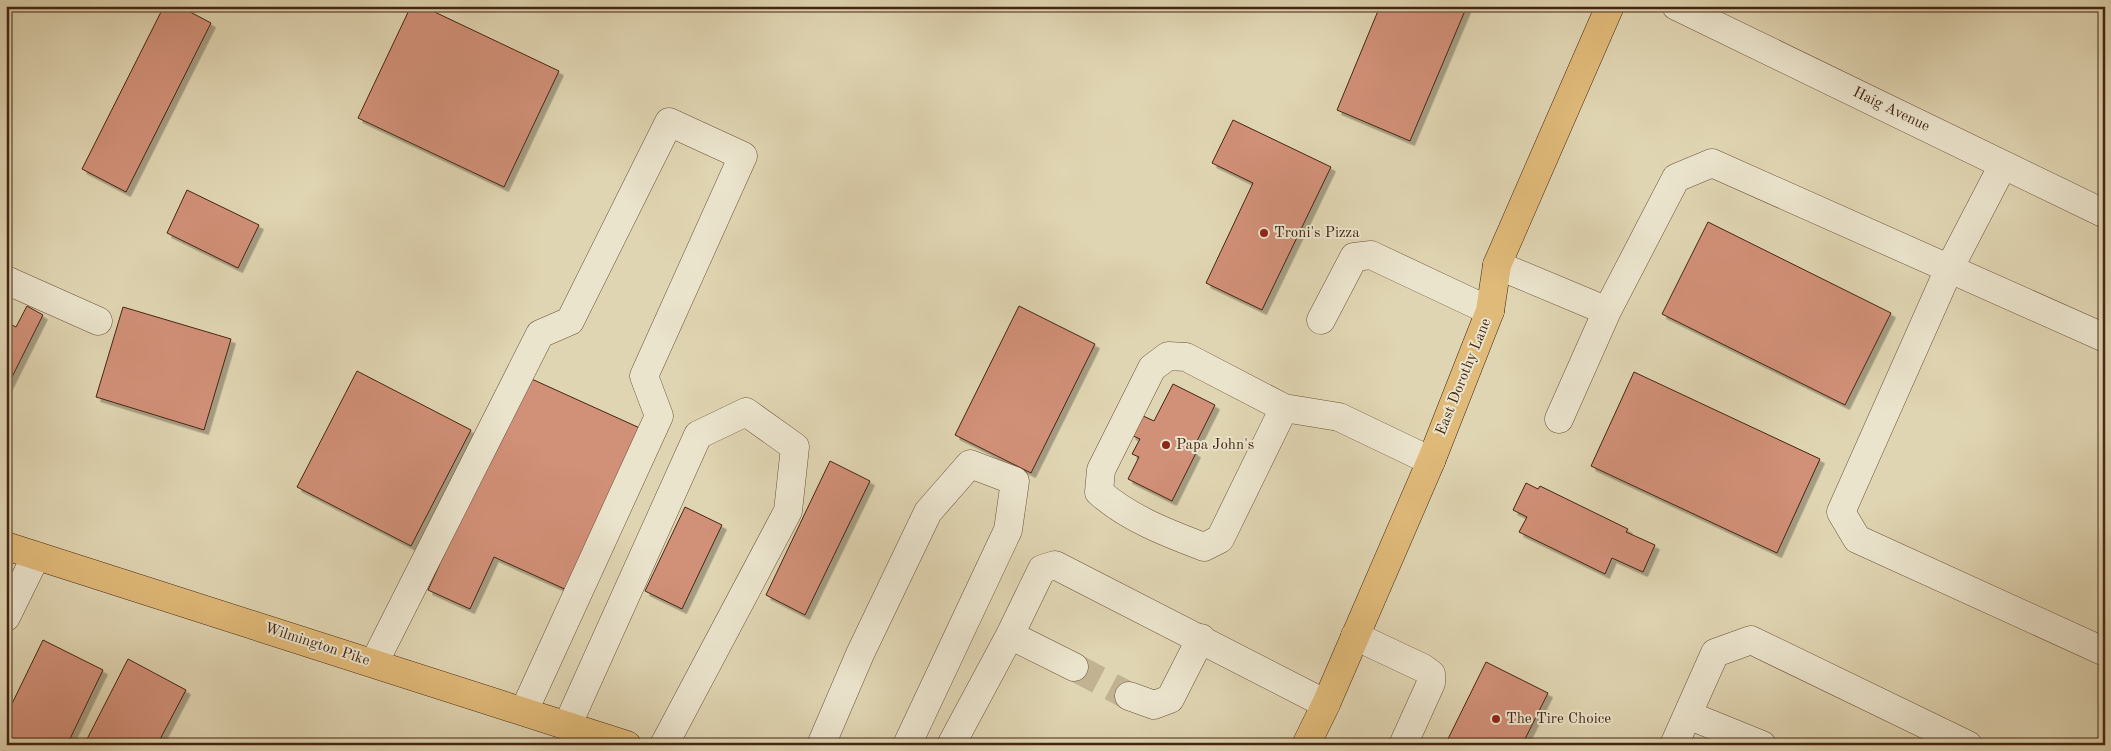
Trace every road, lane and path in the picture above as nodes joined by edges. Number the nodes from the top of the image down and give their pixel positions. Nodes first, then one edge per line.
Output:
1 (1610, 6) edge
2 (1676, 6) edge
3 (2003, 165) junction
4 (2105, 214) edge
5 (1497, 265) junction
6 (1949, 269) junction
7 (6, 280) edge
8 (1490, 311) junction
9 (1607, 311) junction
10 (1321, 320) dead end
11 (98, 321) dead end
12 (2105, 338) edge
13 (1284, 408) junction
14 (1559, 418) dead end
15 (1431, 461) junction
16 (6, 546) edge
17 (36, 556) junction
18 (6, 617) edge
19 (1010, 635) junction
20 (1355, 636) junction
21 (1201, 638) junction
22 (2105, 652) edge
23 (374, 663) junction
24 (1074, 667) tunnel mouth
25 (1129, 696) tunnel mouth
26 (1326, 704) junction
27 (524, 711) junction
28 (1688, 715) junction
29 (567, 726) junction
30 (627, 745) edge
31 (664, 745) edge
32 (821, 745) edge
33 (907, 745) edge
34 (951, 745) edge
35 (1306, 745) edge
36 (1403, 745) edge
37 (1674, 745) edge
38 (1762, 745) edge
39 (1968, 745) edge

1 - 5 main road, East Dorothy Lane
2 - 3 street, Haig Avenue
3 - 4 street, Haig Avenue
3 - 6 street
5 - 8 main road, East Dorothy Lane
5 - 9 street
6 - 9 street
6 - 12 street
6 - 22 street
7 - 11 street
8 - 10 street
8 - 15 main road, East Dorothy Lane
9 - 14 street
13 - 13 street
13 - 15 street
15 - 20 main road, East Dorothy Lane
16 - 17 main road, Wilmington Pike
17 - 18 street
17 - 23 main road, Wilmington Pike
19 - 21 street
19 - 24 street
19 - 34 street
20 - 26 main road, East Dorothy Lane
20 - 36 street
21 - 25 street
21 - 26 street
23 - 27 main road, Wilmington Pike
23 - 27 street
26 - 35 main road, East Dorothy Lane
27 - 29 main road, Wilmington Pike
28 - 37 street
28 - 38 street
28 - 39 street
29 - 30 main road, Wilmington Pike
29 - 31 street
32 - 33 street

